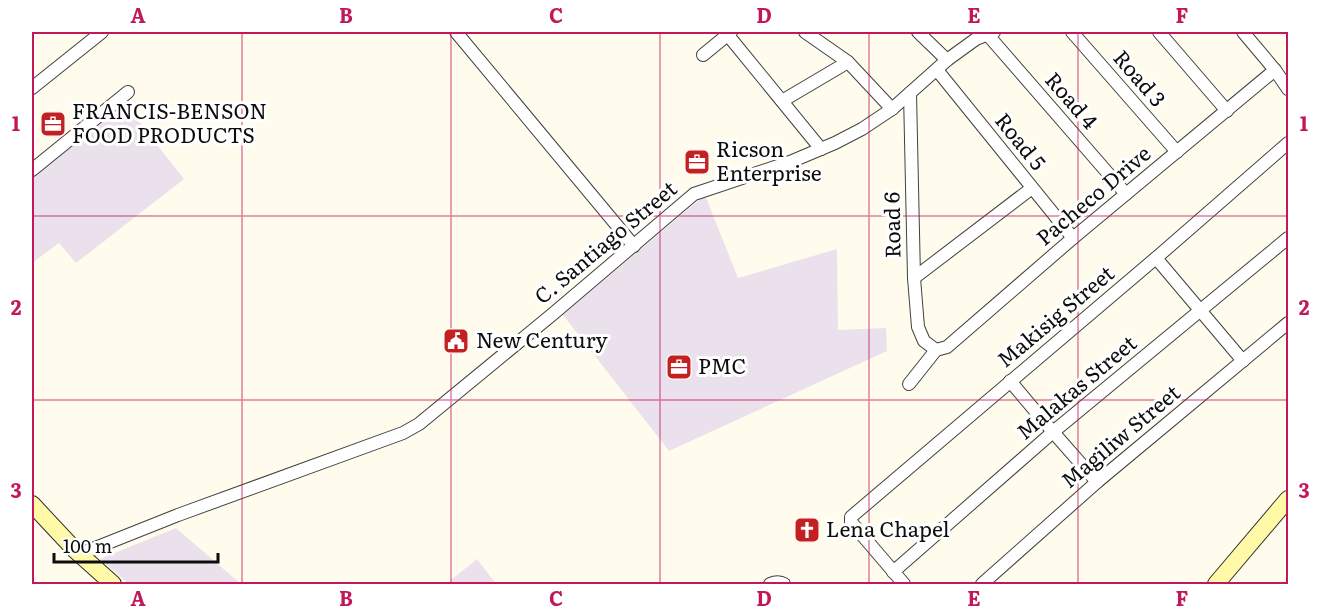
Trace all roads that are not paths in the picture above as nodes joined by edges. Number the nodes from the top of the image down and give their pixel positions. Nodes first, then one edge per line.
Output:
1 (102, 32) edge
2 (456, 32) edge
3 (805, 32) edge
4 (918, 32) edge
5 (1072, 32) edge
6 (1159, 32) edge
7 (1243, 32) edge
8 (729, 33) edge
9 (990, 33) edge
10 (703, 55) dead end
11 (947, 60) junction
12 (848, 62) junction
13 (936, 70) junction
14 (1275, 70) junction
15 (32, 88) edge
16 (1288, 89) edge
17 (128, 92) dead end
18 (910, 93) junction
19 (782, 101) junction
20 (892, 109) junction
21 (1227, 111) junction
22 (1288, 143) edge
23 (821, 149) junction
24 (1177, 152) junction
25 (32, 170) edge
26 (1032, 188) junction
27 (1126, 194) junction
28 (1073, 238) junction
29 (1288, 238) edge
30 (634, 246) junction
31 (1156, 258) junction
32 (914, 278) junction
33 (1200, 311) junction
34 (1288, 323) edge
35 (936, 350) junction
36 (1243, 361) junction
37 (1010, 381) junction
38 (909, 384) dead end
39 (1053, 432) junction
40 (1097, 482) junction
41 (32, 504) edge
42 (1286, 505) edge
43 (80, 554) junction
44 (893, 572) junction
45 (113, 585) edge
46 (770, 585) edge
47 (784, 585) edge
48 (904, 585) edge
49 (982, 585) edge
50 (1216, 585) edge

1 - 15 street
2 - 30 street
3 - 12 street
4 - 11 street
5 - 24 street, Road 3
6 - 21 street
7 - 14 street
8 - 10 street
8 - 19 street
9 - 11 street, C. Santiago Street
9 - 27 street, Road 4
11 - 13 street, C. Santiago Street
12 - 19 street
12 - 20 street
13 - 18 street, C. Santiago Street
13 - 26 street, Road 5
14 - 16 street
14 - 21 street, Pacheco Drive
17 - 25 street
18 - 20 street, C. Santiago Street
18 - 32 street, Road 6
19 - 23 street
20 - 23 street, C. Santiago Street
21 - 24 street, Pacheco Drive
22 - 31 street, Makisig Street
23 - 30 street, C. Santiago Street
24 - 27 street, Pacheco Drive
26 - 28 street, Road 5
26 - 32 street
27 - 28 street, Pacheco Drive
28 - 35 street, Pacheco Drive
29 - 33 street, Malakas Street
30 - 43 street, C. Santiago Street
31 - 33 street
31 - 37 street, Makisig Street
32 - 35 street, Road 6
33 - 36 street
33 - 39 street, Malakas Street
34 - 36 street, Magiliw Street
35 - 38 street
36 - 40 street, Magiliw Street
37 - 39 street
37 - 44 street, Makisig Street
39 - 40 street
39 - 44 street, Malakas Street
40 - 49 street, Magiliw Street
41 - 43 street
42 - 50 street
43 - 45 street
44 - 48 street
46 - 47 street

